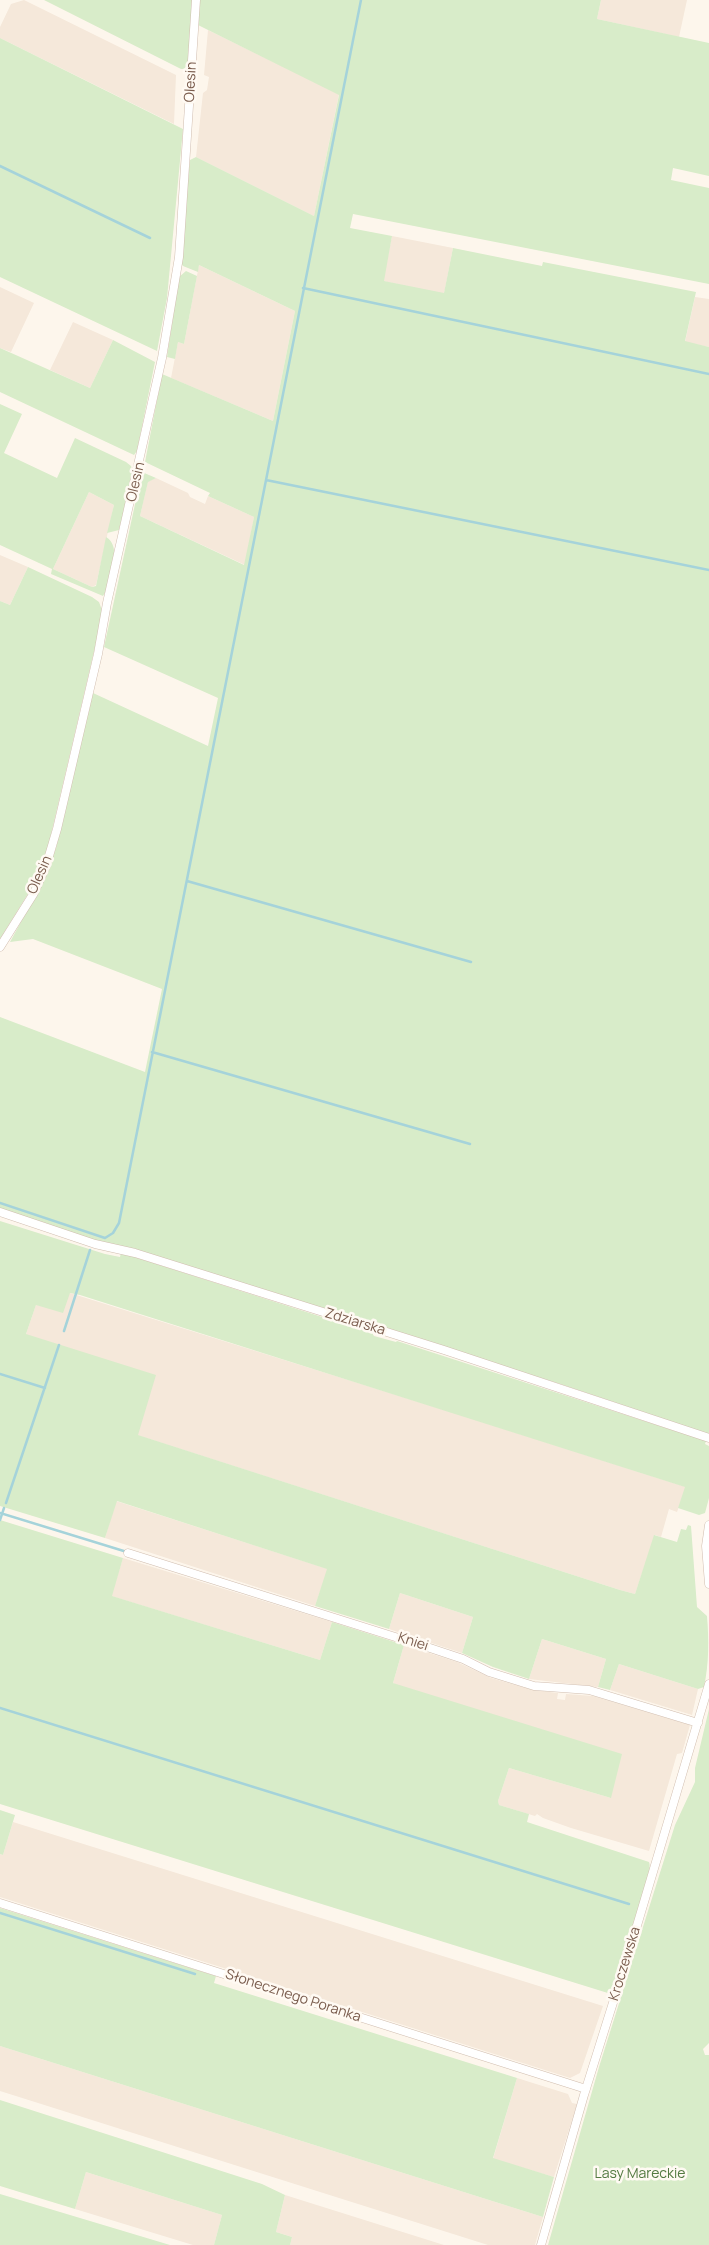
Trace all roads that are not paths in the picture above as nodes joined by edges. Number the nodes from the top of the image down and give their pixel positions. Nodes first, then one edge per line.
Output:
1 (196, 0) edge
2 (0, 947) edge
3 (0, 1212) edge
4 (709, 1438) edge
5 (709, 1525) edge
6 (128, 1553) dead end
7 (709, 1584) edge
8 (709, 1684) edge
9 (698, 1723) junction
10 (0, 1903) edge
11 (586, 2089) junction
12 (541, 2245) edge

1 - 2 street, Olesin
3 - 4 street, Zdziarska
5 - 7 street
6 - 9 street, Kniei
8 - 9 street, Kroczewska
9 - 11 street, Kroczewska
10 - 11 street, Słonecznego Poranka
11 - 12 street, Kroczewska

